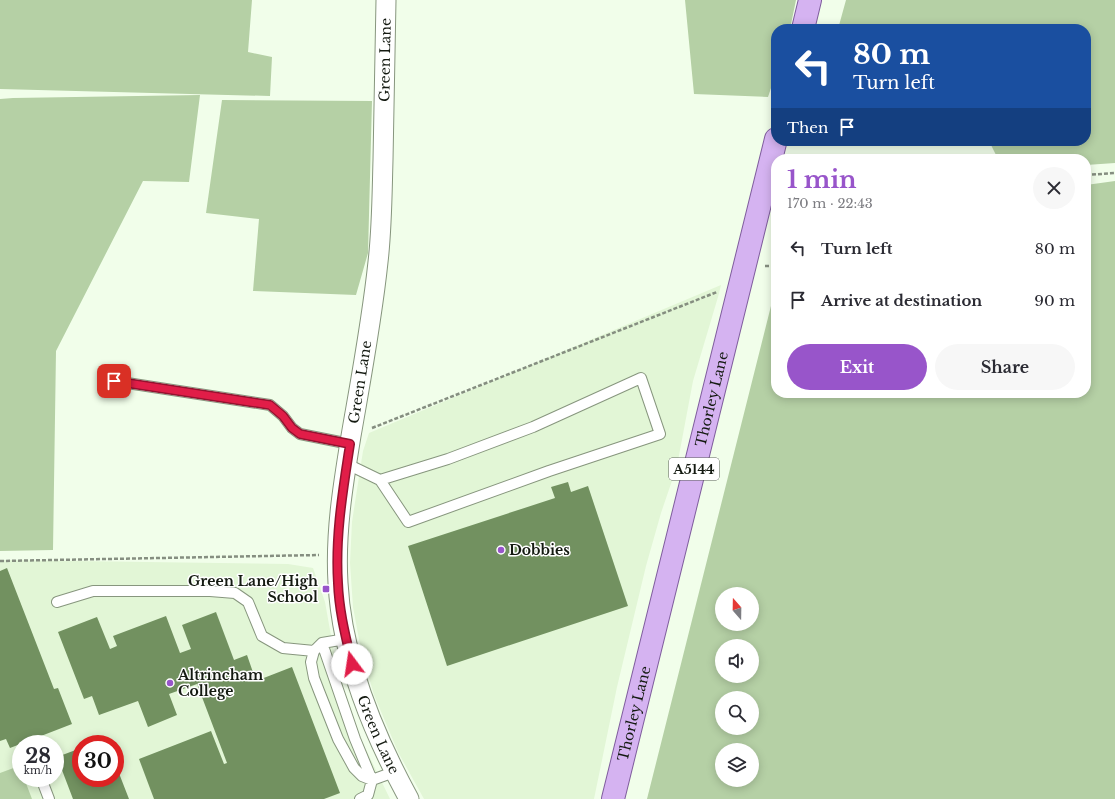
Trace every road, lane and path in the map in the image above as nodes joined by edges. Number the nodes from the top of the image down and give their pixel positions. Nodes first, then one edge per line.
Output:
1 (386, 0) edge
2 (810, 0) edge
3 (804, 24) edge
4 (771, 159) edge
5 (1115, 173) edge
6 (1091, 175) edge
7 (740, 283) junction
8 (114, 381) dead end
9 (351, 440) junction
10 (347, 464) junction
11 (380, 480) junction
12 (337, 555) junction
13 (0, 561) edge
14 (57, 602) dead end
15 (346, 639) junction
16 (322, 643) junction
17 (314, 651) junction
18 (394, 772) junction
19 (372, 780) junction
20 (45, 787) edge
21 (50, 799) edge
22 (360, 799) edge
23 (409, 799) edge
24 (613, 799) edge

1 - 9 street, Green Lane
2 - 3 main road
4 - 7 main road, Thorley Lane / A5144
5 - 6 path
7 - 9 path
7 - 24 main road, Thorley Lane / A5144
8 - 9 lane
9 - 10 street, Green Lane
10 - 11 lane
10 - 12 street, Green Lane
11 - 11 lane
12 - 13 path
12 - 15 street, Green Lane
14 - 17 lane
15 - 16 lane
15 - 18 street, Green Lane
16 - 17 lane
16 - 19 lane
17 - 19 lane
18 - 19 lane
18 - 23 street, Green Lane
19 - 22 lane
20 - 21 lane

